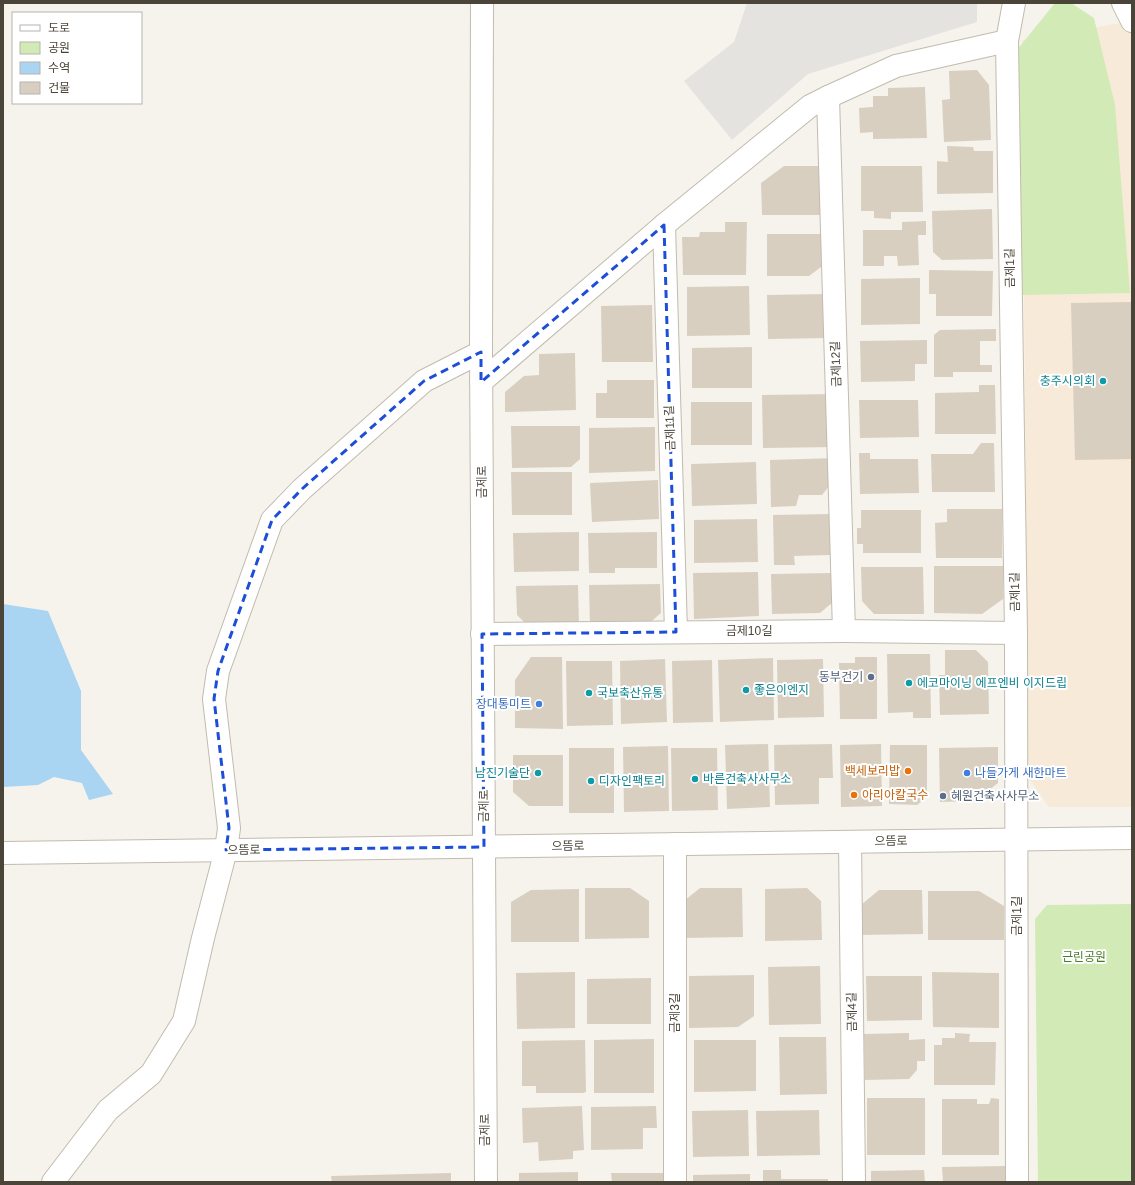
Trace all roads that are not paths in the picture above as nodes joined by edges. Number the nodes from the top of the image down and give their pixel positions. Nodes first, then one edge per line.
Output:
1 (482, 3) edge
2 (1014, 3) edge
3 (1124, 3) edge
4 (1132, 21) edge
5 (1006, 41) junction
6 (828, 97) junction
7 (664, 225) junction
8 (481, 352) junction
9 (481, 382) junction
10 (844, 631) junction
11 (676, 632) junction
12 (1016, 633) junction
13 (482, 634) junction
14 (1132, 838) edge
15 (1016, 840) junction
16 (850, 842) junction
17 (676, 844) junction
18 (484, 847) junction
19 (226, 850) junction
20 (3, 853) edge
21 (53, 1182) edge
22 (486, 1182) edge
23 (675, 1182) edge
24 (854, 1182) edge
25 (1017, 1182) edge

1 - 8 street, 금제로
2 - 5 street, 금제1길
3 - 4 street
5 - 6 street
5 - 12 street, 금제1길
6 - 7 street
6 - 10 street, 금제12길
7 - 9 street
7 - 11 street, 금제11길
8 - 9 street, 금제로
8 - 19 street
9 - 13 street, 금제로
10 - 11 street, 금제10길
10 - 12 street, 금제10길
11 - 13 street, 금제10길
12 - 15 street, 금제1길
13 - 18 street, 금제로
14 - 15 street, 으뜸로
15 - 16 street, 으뜸로
15 - 25 street, 금제1길
16 - 17 street, 으뜸로
16 - 24 street, 금제4길
17 - 18 street, 으뜸로
17 - 23 street, 금제3길
18 - 19 street, 으뜸로
18 - 22 street, 금제로
19 - 20 street, 으뜸로
19 - 21 street

